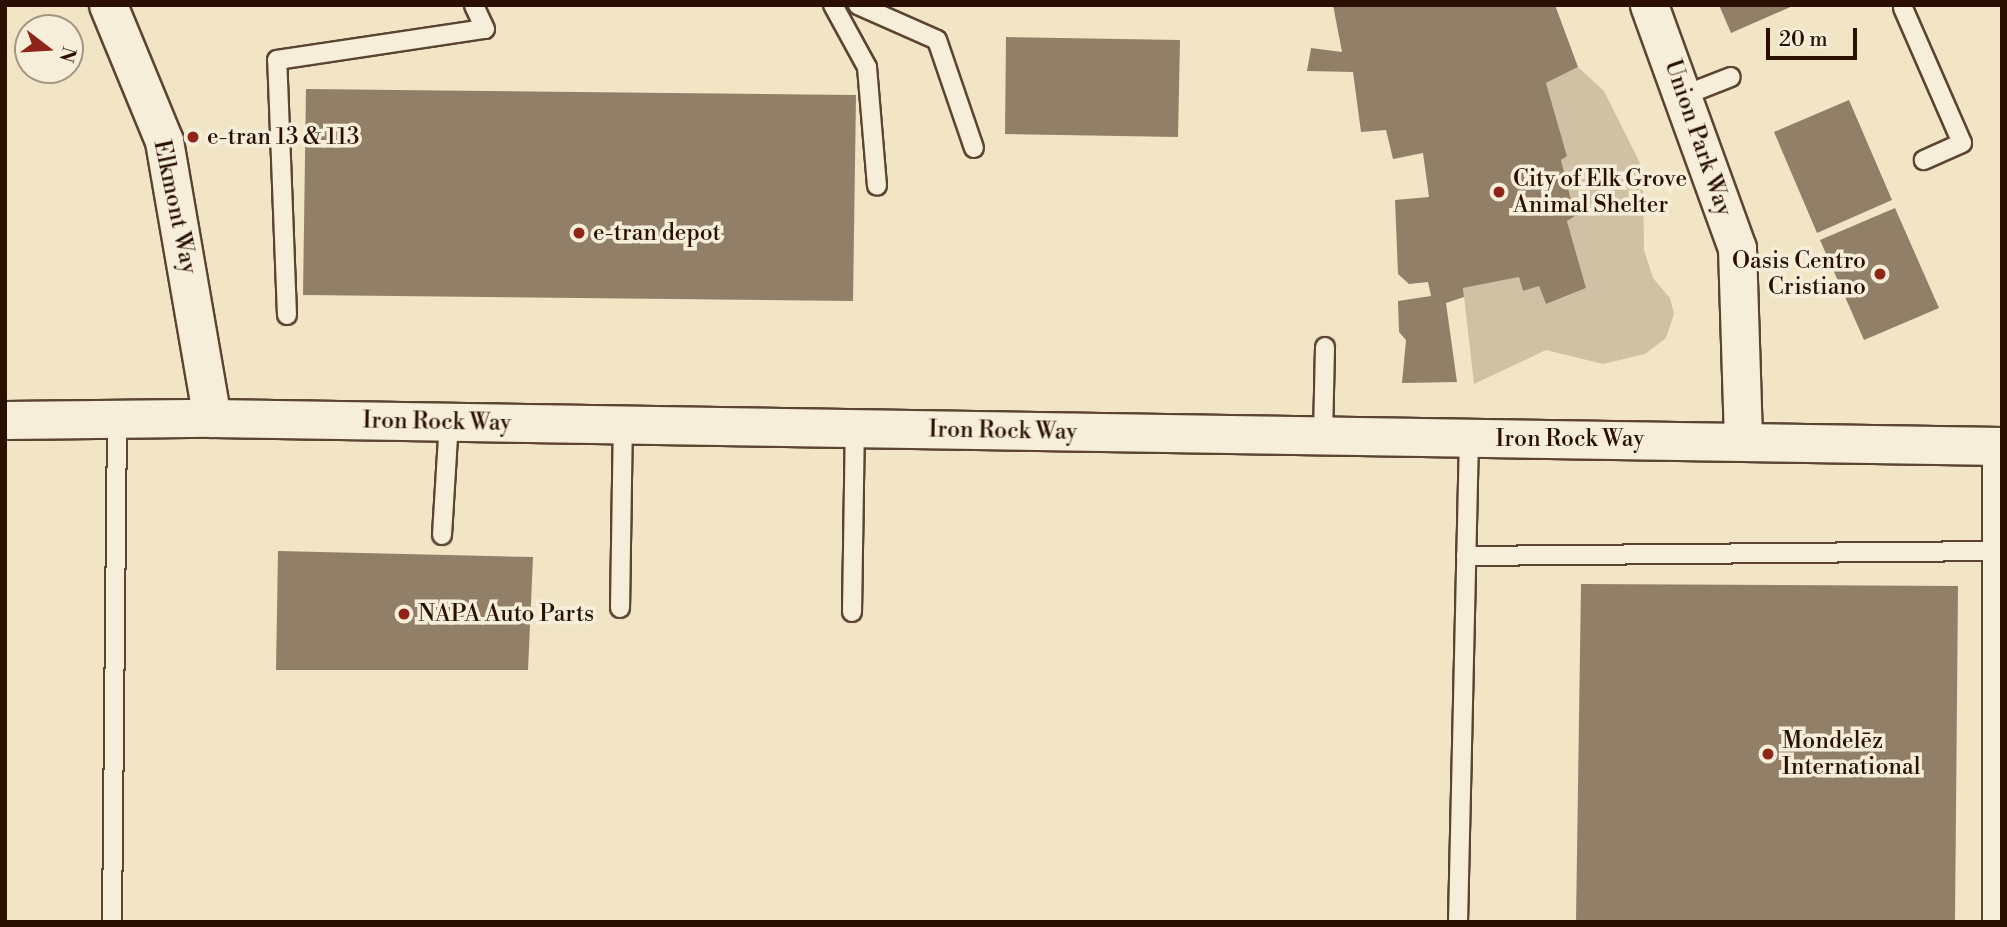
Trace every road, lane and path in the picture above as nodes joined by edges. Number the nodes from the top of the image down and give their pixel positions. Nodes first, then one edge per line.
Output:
1 (108, 5) edge
2 (474, 5) edge
3 (833, 5) edge
4 (858, 5) edge
5 (1650, 5) edge
6 (1903, 8) dead end
7 (1731, 77) dead end
8 (1685, 95) junction
9 (974, 148) dead end
10 (1924, 160) dead end
11 (877, 186) dead end
12 (287, 315) dead end
13 (1325, 347) dead end
14 (212, 418) junction
15 (5, 420) edge
16 (117, 421) junction
17 (449, 422) junction
18 (623, 425) junction
19 (855, 429) junction
20 (1323, 436) junction
21 (1469, 439) junction
22 (1743, 441) junction
23 (1997, 446) edge
24 (442, 535) dead end
25 (1992, 551) junction
26 (1466, 556) junction
27 (620, 608) dead end
28 (852, 612) dead end
29 (112, 922) edge
30 (1458, 922) edge
31 (1992, 922) edge

1 - 14 street, Elkmont Way
2 - 12 lane
3 - 11 lane
4 - 9 lane
5 - 8 street, Union Park Way
6 - 10 lane
7 - 8 lane
8 - 22 street, Union Park Way
13 - 20 lane
14 - 16 street, Iron Rock Way
14 - 17 street, Iron Rock Way
15 - 16 street, Iron Rock Way
16 - 29 lane
17 - 18 street, Iron Rock Way
17 - 24 lane
18 - 19 street, Iron Rock Way
18 - 27 lane
19 - 20 street, Iron Rock Way
19 - 28 lane
20 - 21 street, Iron Rock Way
21 - 22 street, Iron Rock Way
21 - 26 lane
22 - 23 street, Iron Rock Way
23 - 25 lane
25 - 26 lane
25 - 31 lane
26 - 30 lane

